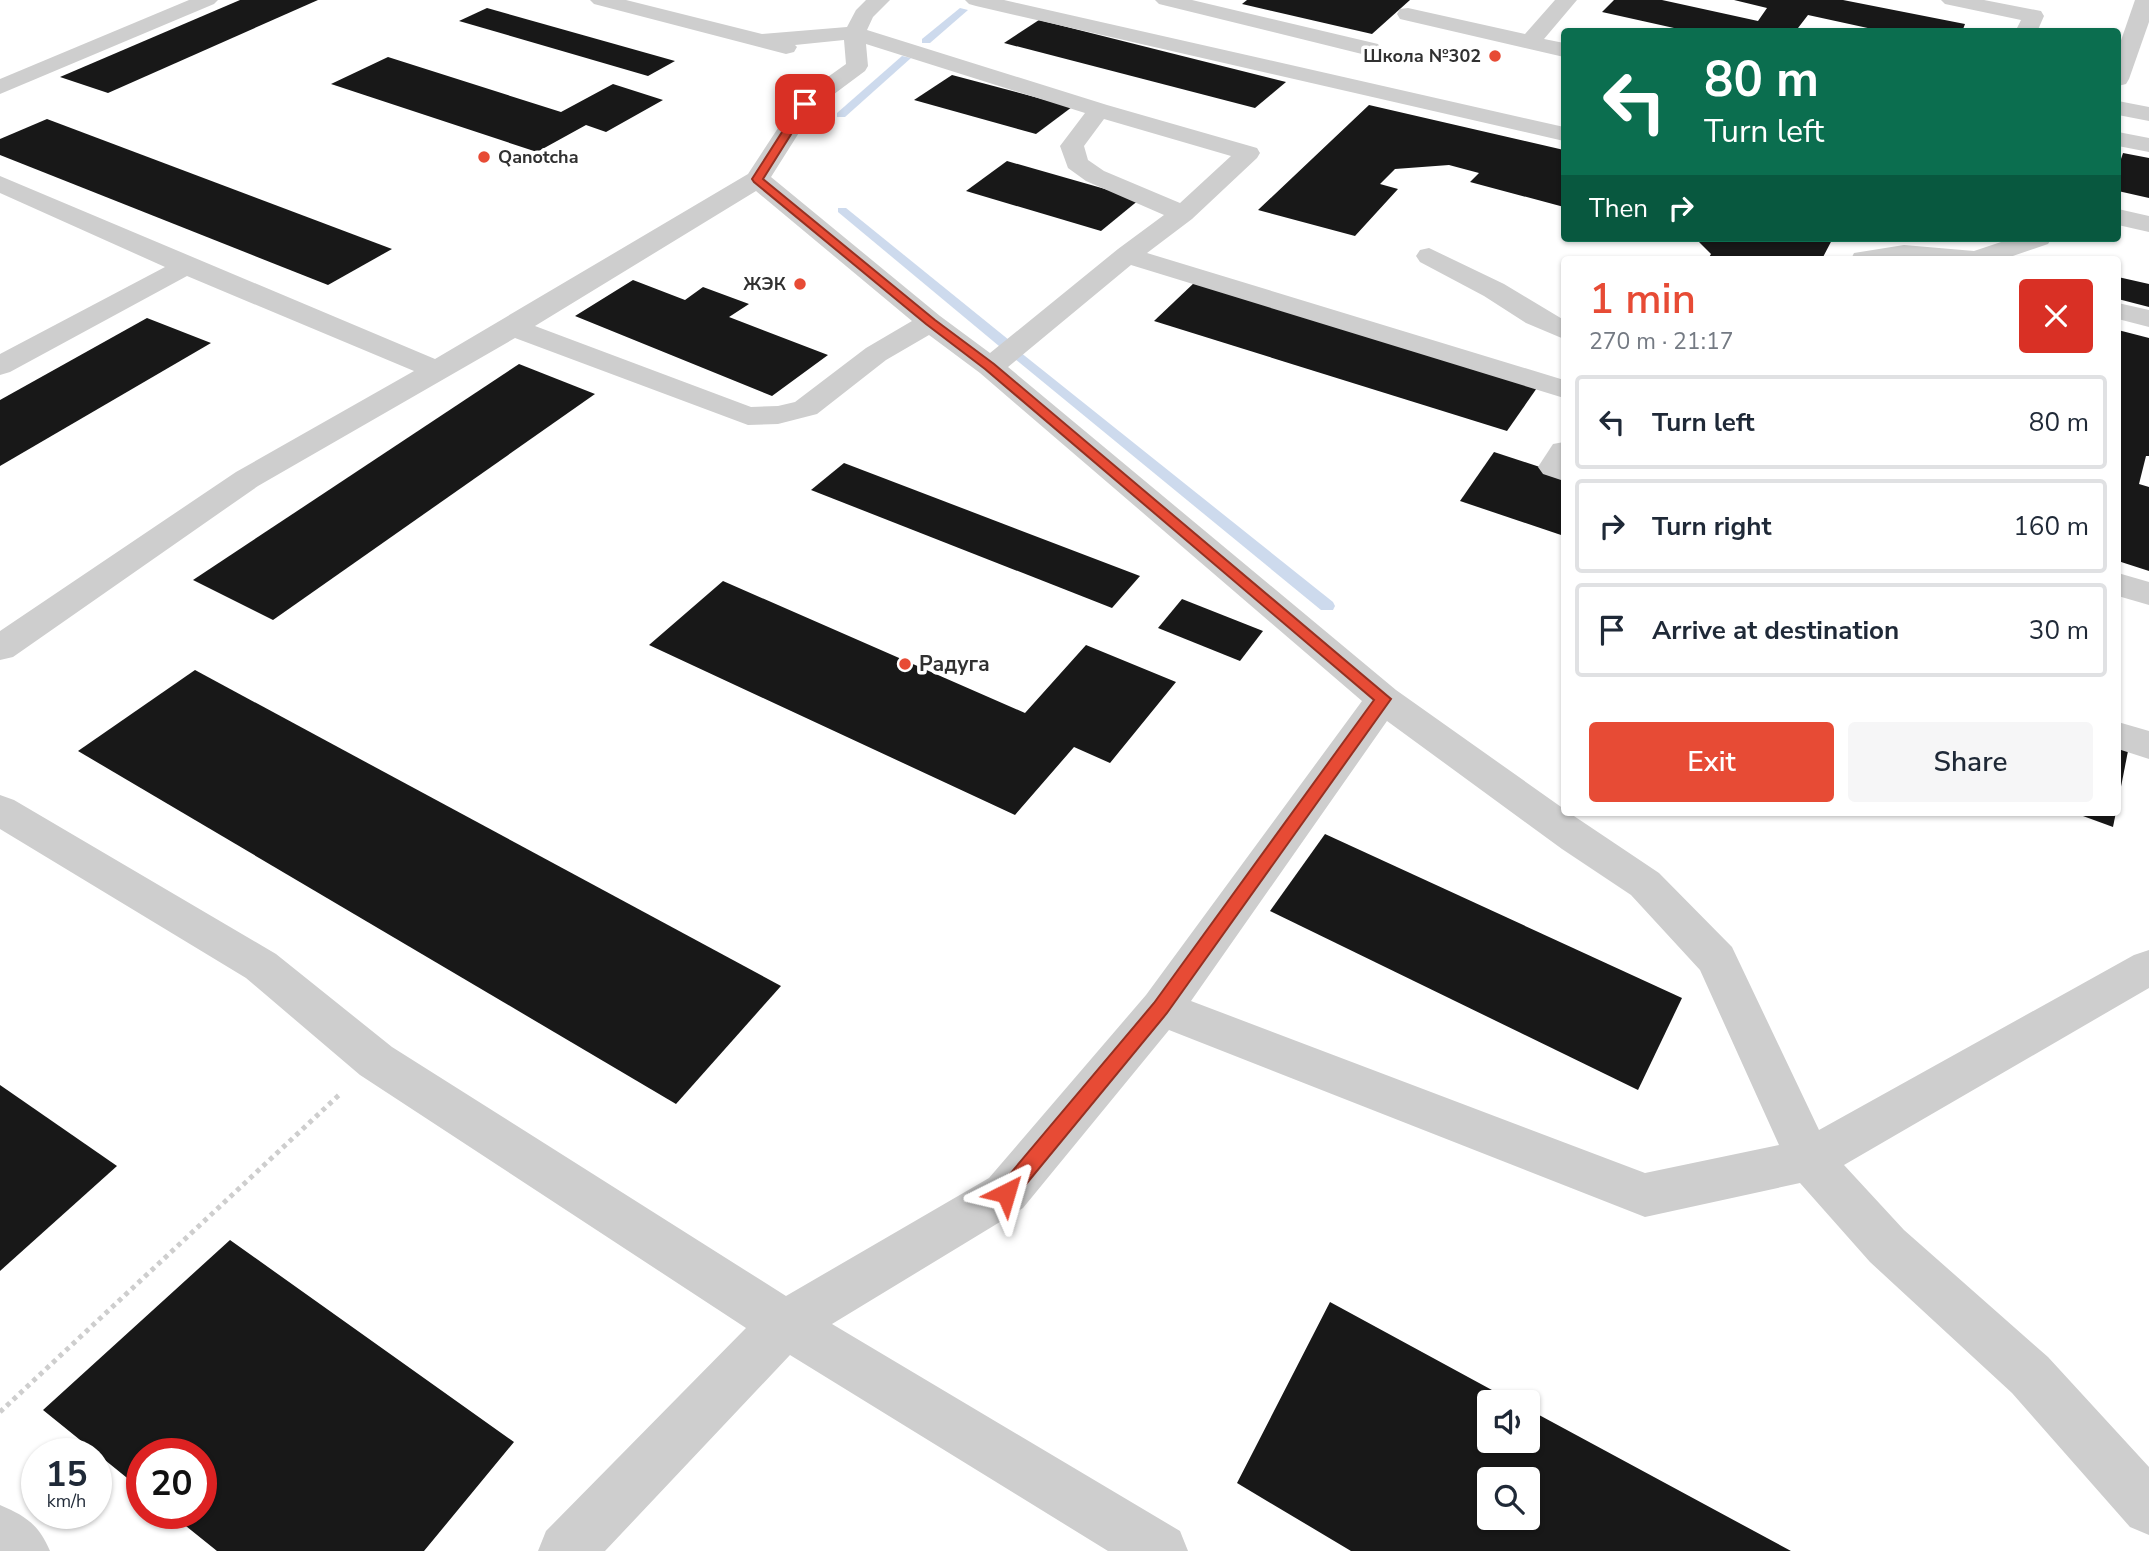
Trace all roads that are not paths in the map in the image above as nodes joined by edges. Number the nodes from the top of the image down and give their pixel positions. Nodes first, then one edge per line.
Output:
1 (207, 0) edge
2 (601, 0) edge
3 (879, 0) edge
4 (976, 0) edge
5 (1166, 0) edge
6 (1566, 0) edge
7 (1952, 0) edge
8 (1416, 7) edge
9 (2146, 8) edge
10 (2027, 28) edge
11 (762, 41) junction
12 (1530, 42) junction
13 (1370, 49) junction
14 (1561, 49) edge
15 (841, 54) junction
16 (2121, 71) edge
17 (1337, 83) junction
18 (0, 87) edge
19 (2121, 109) edge
20 (1099, 110) junction
21 (2149, 114) edge
22 (1561, 133) edge
23 (2121, 140) edge
24 (2149, 145) edge
25 (757, 179) junction
26 (0, 184) edge
27 (1183, 214) junction
28 (2121, 217) edge
29 (2149, 224) edge
30 (2023, 242) edge
31 (1126, 255) junction
32 (1429, 256) dead end
33 (1874, 256) edge
34 (1946, 256) edge
35 (1983, 256) edge
36 (186, 265) junction
37 (2121, 311) edge
38 (2149, 319) edge
39 (930, 322) junction
40 (513, 327) junction
41 (1561, 329) edge
42 (0, 366) edge
43 (990, 367) junction
44 (436, 370) junction
45 (1561, 388) edge
46 (1561, 456) edge
47 (1561, 470) edge
48 (2121, 585) edge
49 (2149, 594) edge
50 (0, 648) edge
51 (1383, 699) junction
52 (2121, 736) edge
53 (2149, 745) edge
54 (0, 810) edge
55 (2149, 967) edge
56 (1161, 1008) junction
57 (1809, 1160) junction
58 (785, 1324) junction
59 (2149, 1508) edge
60 (0, 1533) edge
61 (22, 1551) edge
62 (566, 1551) edge
63 (1160, 1551) edge

1 - 18 lane
2 - 11 lane
3 - 15 lane
4 - 17 lane
5 - 13 lane
6 - 12 lane
7 - 10 lane
8 - 12 lane
8 - 13 lane
9 - 16 lane
11 - 15 lane
11 - 15 lane
12 - 14 lane
13 - 17 lane
15 - 20 lane
15 - 25 lane
17 - 22 lane
19 - 21 lane
20 - 27 lane
20 - 27 lane
23 - 24 lane
25 - 39 lane
25 - 40 lane
26 - 36 lane
27 - 31 lane
28 - 29 lane
30 - 35 lane
31 - 43 lane
31 - 45 lane
32 - 41 lane
33 - 34 lane
36 - 42 lane
36 - 44 lane
37 - 38 lane
39 - 40 lane
39 - 43 lane
40 - 44 lane
43 - 51 lane
44 - 50 lane
46 - 47 lane
48 - 49 lane
51 - 56 lane
51 - 57 lane
52 - 53 lane
54 - 58 lane
55 - 57 lane
56 - 57 lane
56 - 58 lane
57 - 59 lane
58 - 62 lane
58 - 63 lane
60 - 61 lane

